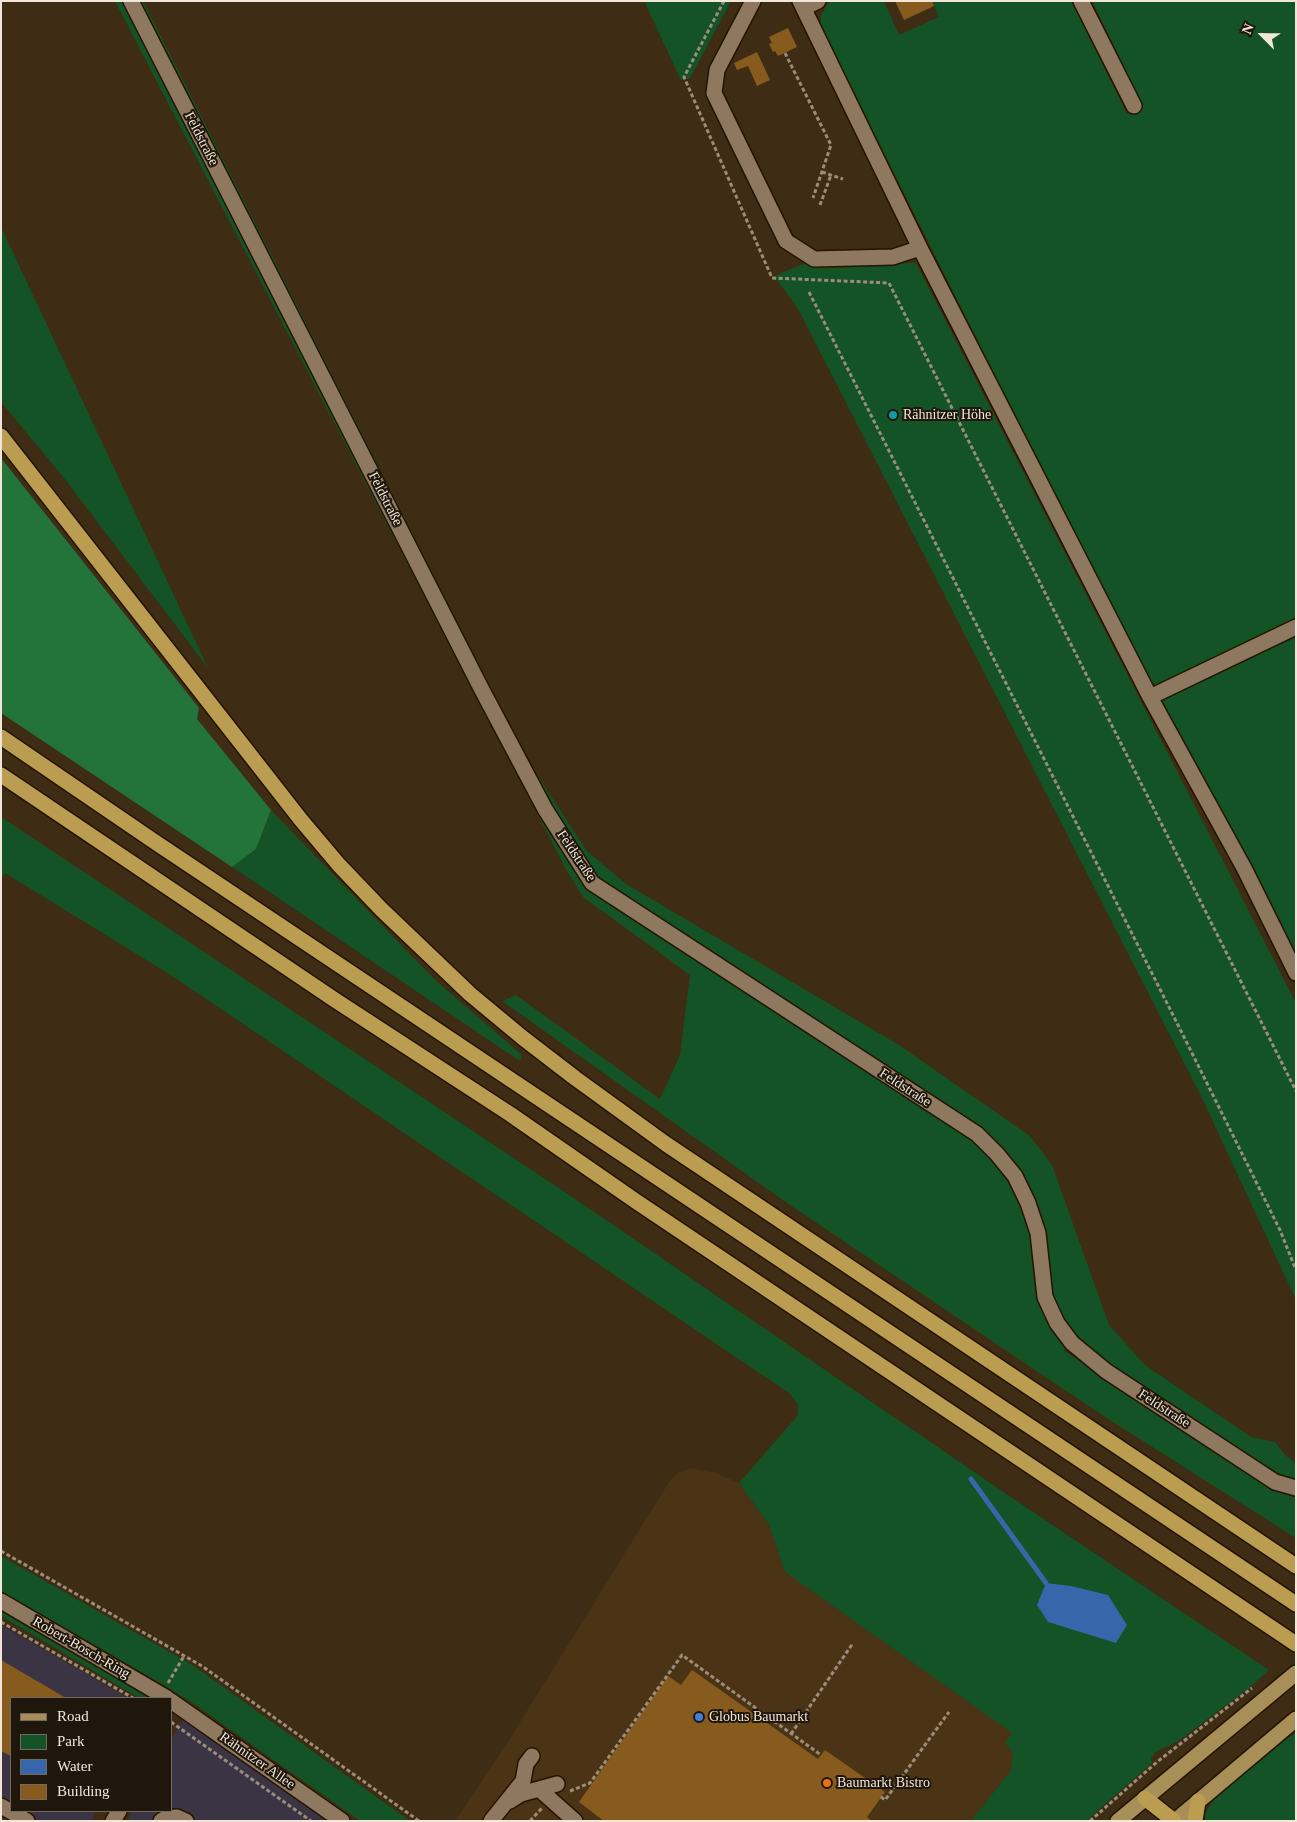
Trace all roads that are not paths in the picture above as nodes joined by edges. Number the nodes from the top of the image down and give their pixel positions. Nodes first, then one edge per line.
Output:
1 (131, 1) edge
2 (753, 1) edge
3 (818, 1) edge
4 (1081, 1) edge
5 (802, 5) edge
6 (1134, 106) dead end
7 (920, 248) junction
8 (1, 436) edge
9 (1296, 627) edge
10 (1150, 697) junction
11 (1, 737) edge
12 (1, 775) edge
13 (1296, 973) edge
14 (1296, 1488) edge
15 (1296, 1566) edge
16 (1, 1602) edge
17 (1296, 1604) edge
18 (1296, 1644) edge
19 (1296, 1673) edge
20 (154, 1697) edge
21 (172, 1708) edge
22 (1296, 1718) edge
23 (529, 1760) dead end
24 (1145, 1798) junction
25 (1198, 1801) junction
26 (503, 1806) junction
27 (11, 1812) edge
28 (27, 1821) edge
29 (161, 1821) edge
30 (186, 1821) edge
31 (342, 1821) edge
32 (491, 1821) edge
33 (574, 1821) edge
34 (1118, 1821) edge
35 (1154, 1821) edge
36 (1174, 1821) edge
37 (1194, 1821) edge

1 - 14 street, Feldstraße
2 - 7 street
3 - 5 street
4 - 6 street
5 - 7 street
7 - 10 street
8 - 15 highway
9 - 10 street
10 - 13 street
11 - 17 highway
12 - 18 highway
16 - 20 street, Robert-Bosch-Ring
19 - 24 main road
21 - 31 street, Rähnitzer Allee
22 - 25 main road
23 - 26 street
24 - 34 main road
24 - 35 highway
24 - 36 highway
25 - 36 main road
25 - 37 highway
26 - 32 street
26 - 33 street
27 - 28 street
29 - 30 street

